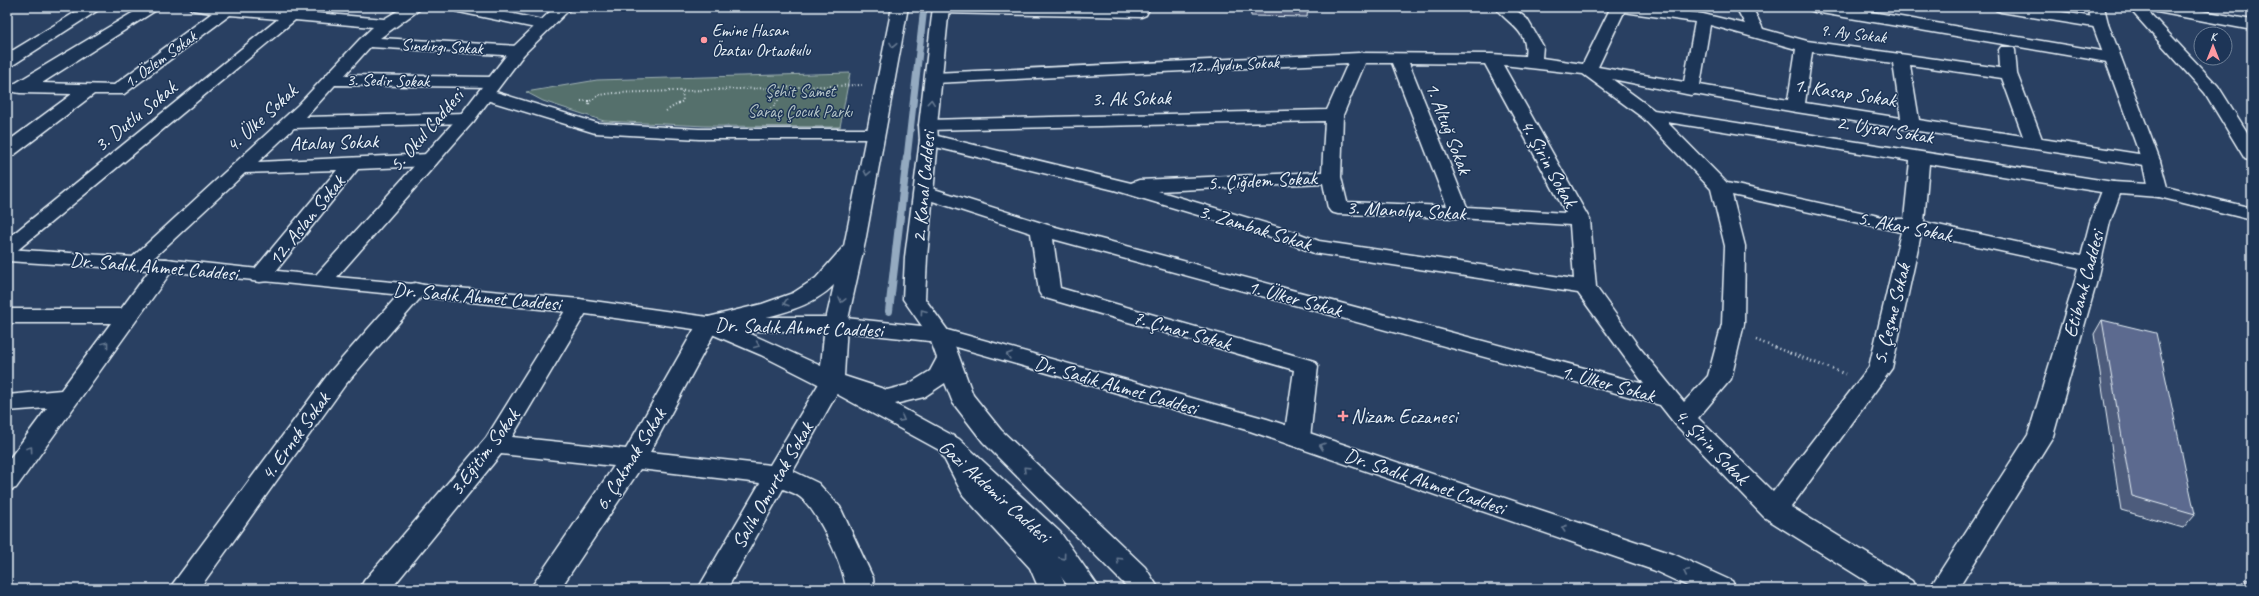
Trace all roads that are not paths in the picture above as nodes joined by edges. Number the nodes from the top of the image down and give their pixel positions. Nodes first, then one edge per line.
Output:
1 (95, 7) edge
2 (153, 7) edge
3 (198, 7) edge
4 (416, 7) edge
5 (460, 7) edge
6 (564, 7) edge
7 (900, 7) edge
8 (1142, 7) edge
9 (1503, 7) edge
10 (1619, 7) edge
11 (1623, 7) edge
12 (1744, 7) edge
13 (1815, 7) edge
14 (2000, 7) edge
15 (2136, 7) edge
16 (2157, 7) edge
17 (229, 8) edge
18 (941, 8) edge
19 (2098, 15) edge
20 (291, 16) junction
21 (1703, 19) junction
22 (386, 24) junction
23 (545, 25) junction
24 (2252, 25) edge
25 (1757, 32) junction
26 (366, 42) junction
27 (1805, 46) junction
28 (2007, 50) dead end
29 (518, 51) junction
30 (1359, 58) junction
31 (1901, 58) junction
32 (2113, 58) junction
33 (1398, 59) junction
34 (1491, 59) junction
35 (7, 61) edge
36 (1533, 62) junction
37 (1588, 70) junction
38 (2009, 74) junction
39 (934, 78) junction
40 (330, 80) junction
41 (15, 88) edge
42 (490, 88) junction
43 (90, 89) junction
44 (1691, 90) junction
45 (1796, 107) junction
46 (1649, 114) junction
47 (1334, 115) junction
48 (467, 118) junction
49 (289, 123) junction
50 (1911, 125) junction
51 (929, 133) junction
52 (875, 134) junction
53 (2034, 142) junction
54 (7, 151) edge
55 (2252, 155) edge
56 (1920, 157) junction
57 (429, 160) junction
58 (2151, 161) junction
59 (352, 164) junction
60 (240, 168) junction
61 (1331, 176) junction
62 (1120, 186) junction
63 (1720, 187) junction
64 (2113, 188) junction
65 (2158, 191) junction
66 (924, 192) junction
67 (1459, 212) junction
68 (2252, 214) edge
69 (1580, 220) junction
70 (1913, 226) junction
71 (1041, 229) junction
72 (855, 242) junction
73 (7, 249) edge
74 (7, 255) edge
75 (137, 263) junction
76 (2090, 264) junction
77 (165, 265) junction
78 (260, 276) junction
79 (321, 282) junction
80 (1586, 287) junction
81 (415, 290) junction
82 (579, 306) junction
83 (7, 316) edge
84 (128, 316) junction
85 (708, 324) junction
86 (836, 324) junction
87 (944, 347) junction
88 (832, 381) junction
89 (66, 398) junction
90 (7, 403) edge
91 (1676, 409) junction
92 (1297, 438) junction
93 (496, 444) junction
94 (950, 445) junction
95 (634, 459) junction
96 (778, 475) junction
97 (7, 481) edge
98 (1774, 510) junction
99 (182, 589) edge
100 (374, 589) edge
101 (544, 589) edge
102 (712, 589) edge
103 (860, 589) edge
104 (1053, 589) edge
105 (1086, 589) edge
106 (1145, 589) edge
107 (1722, 589) edge
108 (1902, 589) edge
109 (1943, 589) edge

1 - 35 street
2 - 41 street
3 - 17 street
4 - 22 street, 4. Ülke Sokak
5 - 23 street
6 - 23 street, 5. Okul Caddesi
7 -> 52 street
8 - 18 street
9 - 36 street
10 - 37 street
11 - 21 street, 9. Ay Sokak
12 - 25 street
13 - 32 street
14 - 19 street
15 - 55 street
16 - 24 street
17 - 20 street
17 - 43 street, 1. Özlem Sokak
18 - 39 street, 2. Kanal Caddesi
19 - 32 street
20 - 22 street
20 - 73 street, 3. Dutlu Sokak
21 - 25 street, 9. Ay Sokak
21 - 44 street
22 - 26 street, 4. Ülke Sokak
23 - 29 street, 5. Okul Caddesi
25 - 27 street, 9. Ay Sokak
26 - 29 street, Sındırgı Sokak
26 - 40 street, 4. Ülke Sokak
27 - 31 street, 9. Ay Sokak
27 - 45 street
28 - 38 street
29 - 42 street, 5. Okul Caddesi
30 - 33 street, 12. Aydın Sokak
30 - 39 street, 12. Aydın Sokak
30 - 47 street, 3. Manolya Sokak
31 - 38 street, 9. Ay Sokak
31 - 50 street
32 - 58 street
33 - 34 street, 12. Aydın Sokak
33 - 67 street, 1. Altuğ Sokak
34 - 36 street, 12. Aydın Sokak
34 - 69 street, 4. Şirin Sokak
36 - 37 street, 1. Kasap Sokak
37 - 44 street, 1. Kasap Sokak
37 - 46 street
38 - 53 street
51 -> 39 street, 2. Kanal Caddesi
40 - 42 street, 3. Sedir Sokak
40 - 49 street, 4. Ülke Sokak
41 - 43 street, 1. Özlem Sokak
42 - 48 street, 5. Okul Caddesi
42 - 52 street, 3. Sedir Sokak
43 - 54 street
44 - 45 street, 1. Kasap Sokak
45 - 50 street, 1. Kasap Sokak
46 - 56 street, 2. Uysal Sokak
46 - 63 street
47 - 51 street, 3. Ak Sokak
47 - 61 street, 3. Manolya Sokak
48 - 49 street
48 - 57 street, 5. Okul Caddesi
49 - 60 street, 4. Ülke Sokak
50 - 53 street, 1. Kasap Sokak
51 - 62 street, 3. Zambak Sokak
51 - 66 street, 2. Kanal Caddesi
52 -> 72 street
53 - 58 street, 1. Kasap Sokak
56 - 64 street, 2. Uysal Sokak
56 - 70 street, 5. Çeşme Sokak
57 - 59 street, Atalay Sokak
57 - 79 street, 5. Okul Caddesi
58 - 65 street
59 - 60 street, Atalay Sokak
59 - 78 street, 12. Aslan Sokak
60 - 75 street, 4. Ülke Sokak
61 - 62 street, 5. Çiğdem Sokak
61 - 67 street, 3. Manolya Sokak
62 - 80 street, 3. Zambak Sokak
63 - 70 street, 5. Akar Sokak
63 - 91 street
64 - 65 street
64 - 76 street, Etibank Caddesi
65 - 68 street
66 - 71 street, 1. Ülker Sokak
87 -> 66 street, 2. Kanal Caddesi
67 - 69 street, 3. Manolya Sokak
69 - 80 street, 4. Şirin Sokak
70 - 76 street, 5. Akar Sokak
70 - 98 street, 5. Çeşme Sokak
71 - 91 street, 1. Ülker Sokak
71 - 92 street, 7. Çınar Sokak
72 -> 85 street
72 -> 86 street
74 - 75 street, Dr. Sadık Ahmet Caddesi
75 - 77 street, Dr. Sadık Ahmet Caddesi
76 - 109 street, Etibank Caddesi
77 - 78 street, Dr. Sadık Ahmet Caddesi
77 - 84 street
78 - 79 street, Dr. Sadık Ahmet Caddesi
79 - 81 street, Dr. Sadık Ahmet Caddesi
80 - 91 street, 4. Şirin Sokak
81 - 82 street, Dr. Sadık Ahmet Caddesi
81 - 99 street, 4. Ernek Sokak
82 - 85 street, Dr. Sadık Ahmet Caddesi
82 - 93 street, 3.Eğitim Sokak
83 - 84 street
89 -> 84 street
85 - 86 street, Dr. Sadık Ahmet Caddesi
85 -> 88 street
85 - 95 street, 6. Çakmak Sokak
86 - 87 street, Dr. Sadık Ahmet Caddesi
86 - 88 street
87 - 88 street
92 -> 87 street, Dr. Sadık Ahmet Caddesi
106 -> 87 street, Gazi Akdemir Caddesi
88 -> 94 street, Gazi Akdemir Caddesi
88 - 96 street, Salih Omurtak Sokak
89 - 90 street
97 -> 89 street
91 - 98 street, 4. Şirin Sokak
107 -> 92 street, Dr. Sadık Ahmet Caddesi
93 - 95 street
93 - 100 street, 3.Eğitim Sokak
94 - 104 street
94 -> 105 street, Gazi Akdemir Caddesi
95 - 96 street
95 - 101 street, 6. Çakmak Sokak
96 - 102 street, Salih Omurtak Sokak
96 - 103 street
98 - 108 street, 4. Şirin Sokak

